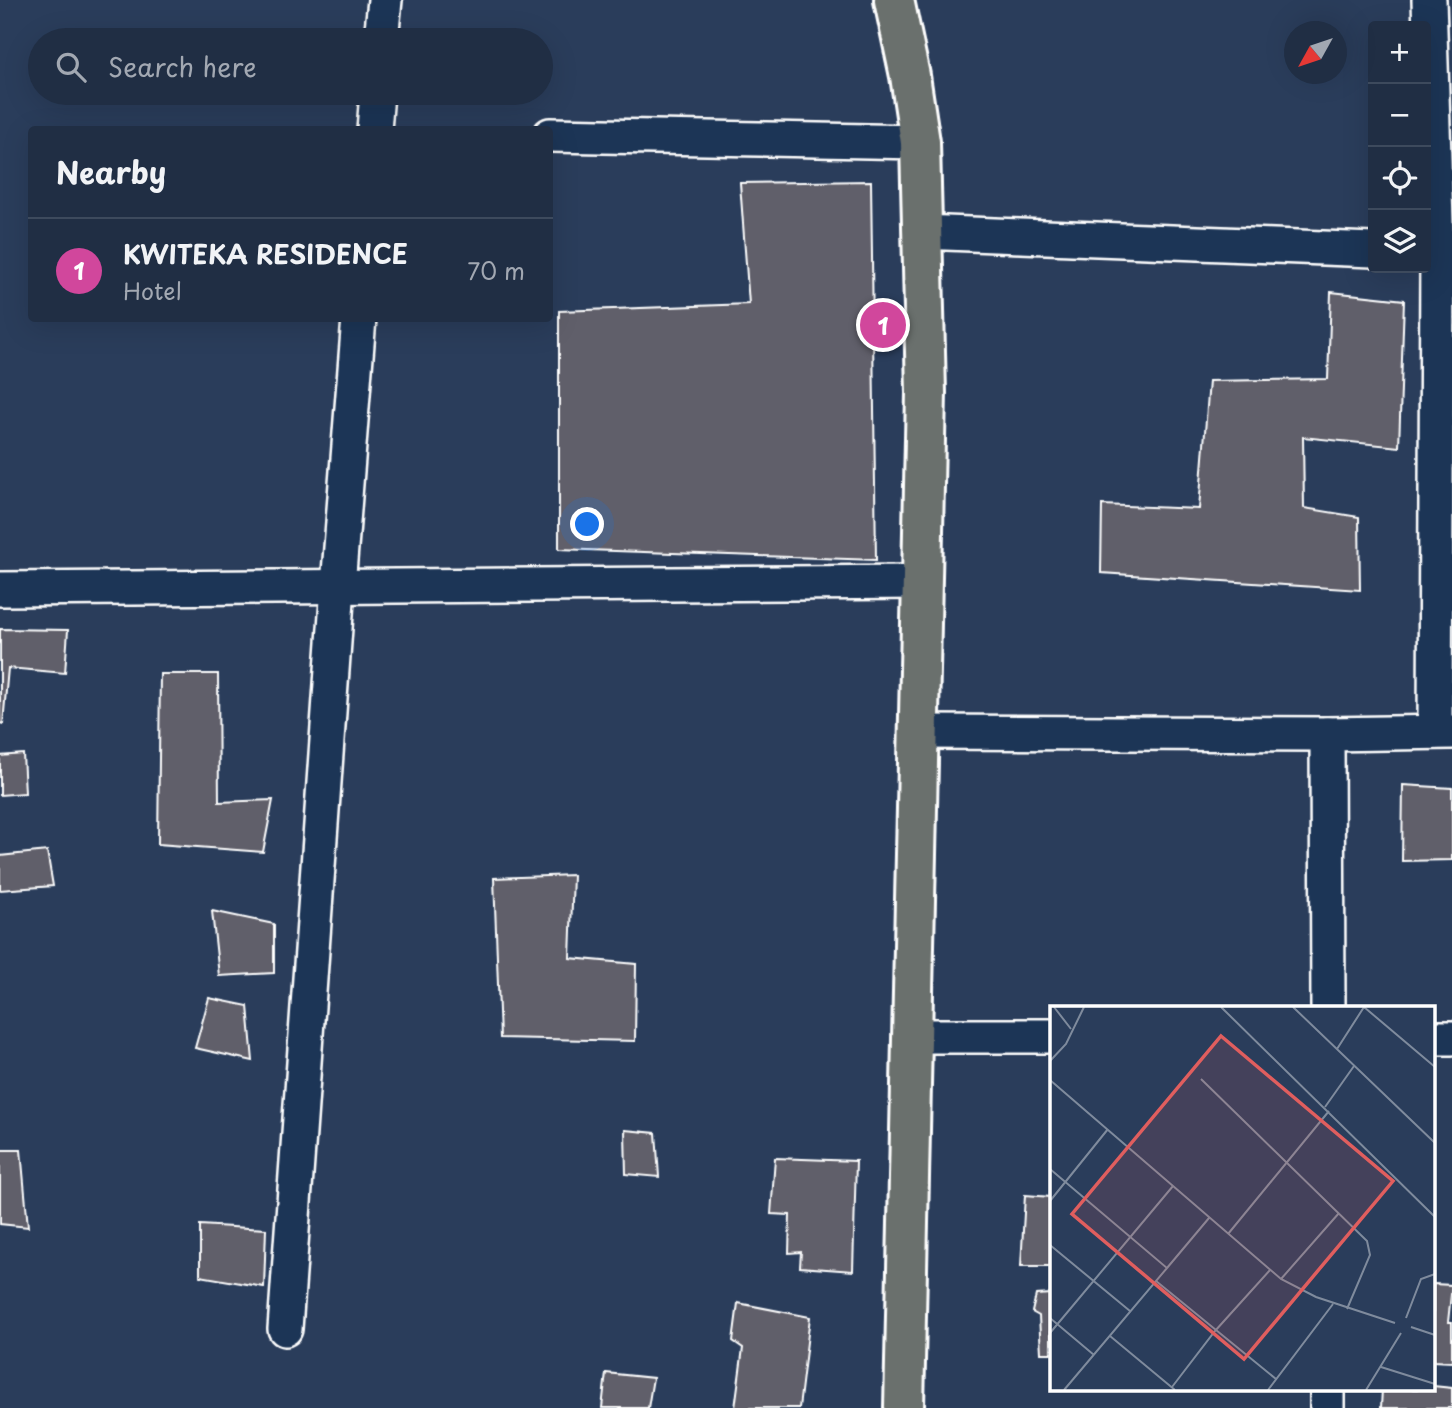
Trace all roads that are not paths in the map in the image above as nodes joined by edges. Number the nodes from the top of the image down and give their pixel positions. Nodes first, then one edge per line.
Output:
1 (385, 0) edge
2 (894, 0) edge
3 (1429, 0) edge
4 (383, 28) edge
5 (376, 105) edge
6 (374, 126) edge
7 (553, 135) edge
8 (920, 142) junction
9 (921, 232) junction
10 (1368, 250) edge
11 (1438, 253) edge
12 (359, 322) edge
13 (920, 582) junction
14 (338, 586) junction
15 (0, 589) edge
16 (918, 732) junction
17 (1443, 732) edge
18 (1327, 734) junction
19 (1328, 1006) edge
20 (912, 1036) junction
21 (1050, 1036) edge
22 (1434, 1038) edge
23 (1452, 1038) edge
24 (285, 1329) dead end
25 (1327, 1390) edge
26 (904, 1408) edge
27 (1327, 1408) edge

1 - 4 street
2 - 8 main road
3 - 11 street
5 - 6 street
7 - 8 street
8 - 9 main road
9 - 10 street
9 - 13 main road
11 - 17 street
12 - 14 street
13 - 14 street
13 - 16 main road
14 - 15 street
14 - 24 street
16 - 18 street
16 - 20 main road
17 - 18 street
18 - 19 street
20 - 21 street
20 - 26 main road
22 - 23 street
25 - 27 street

